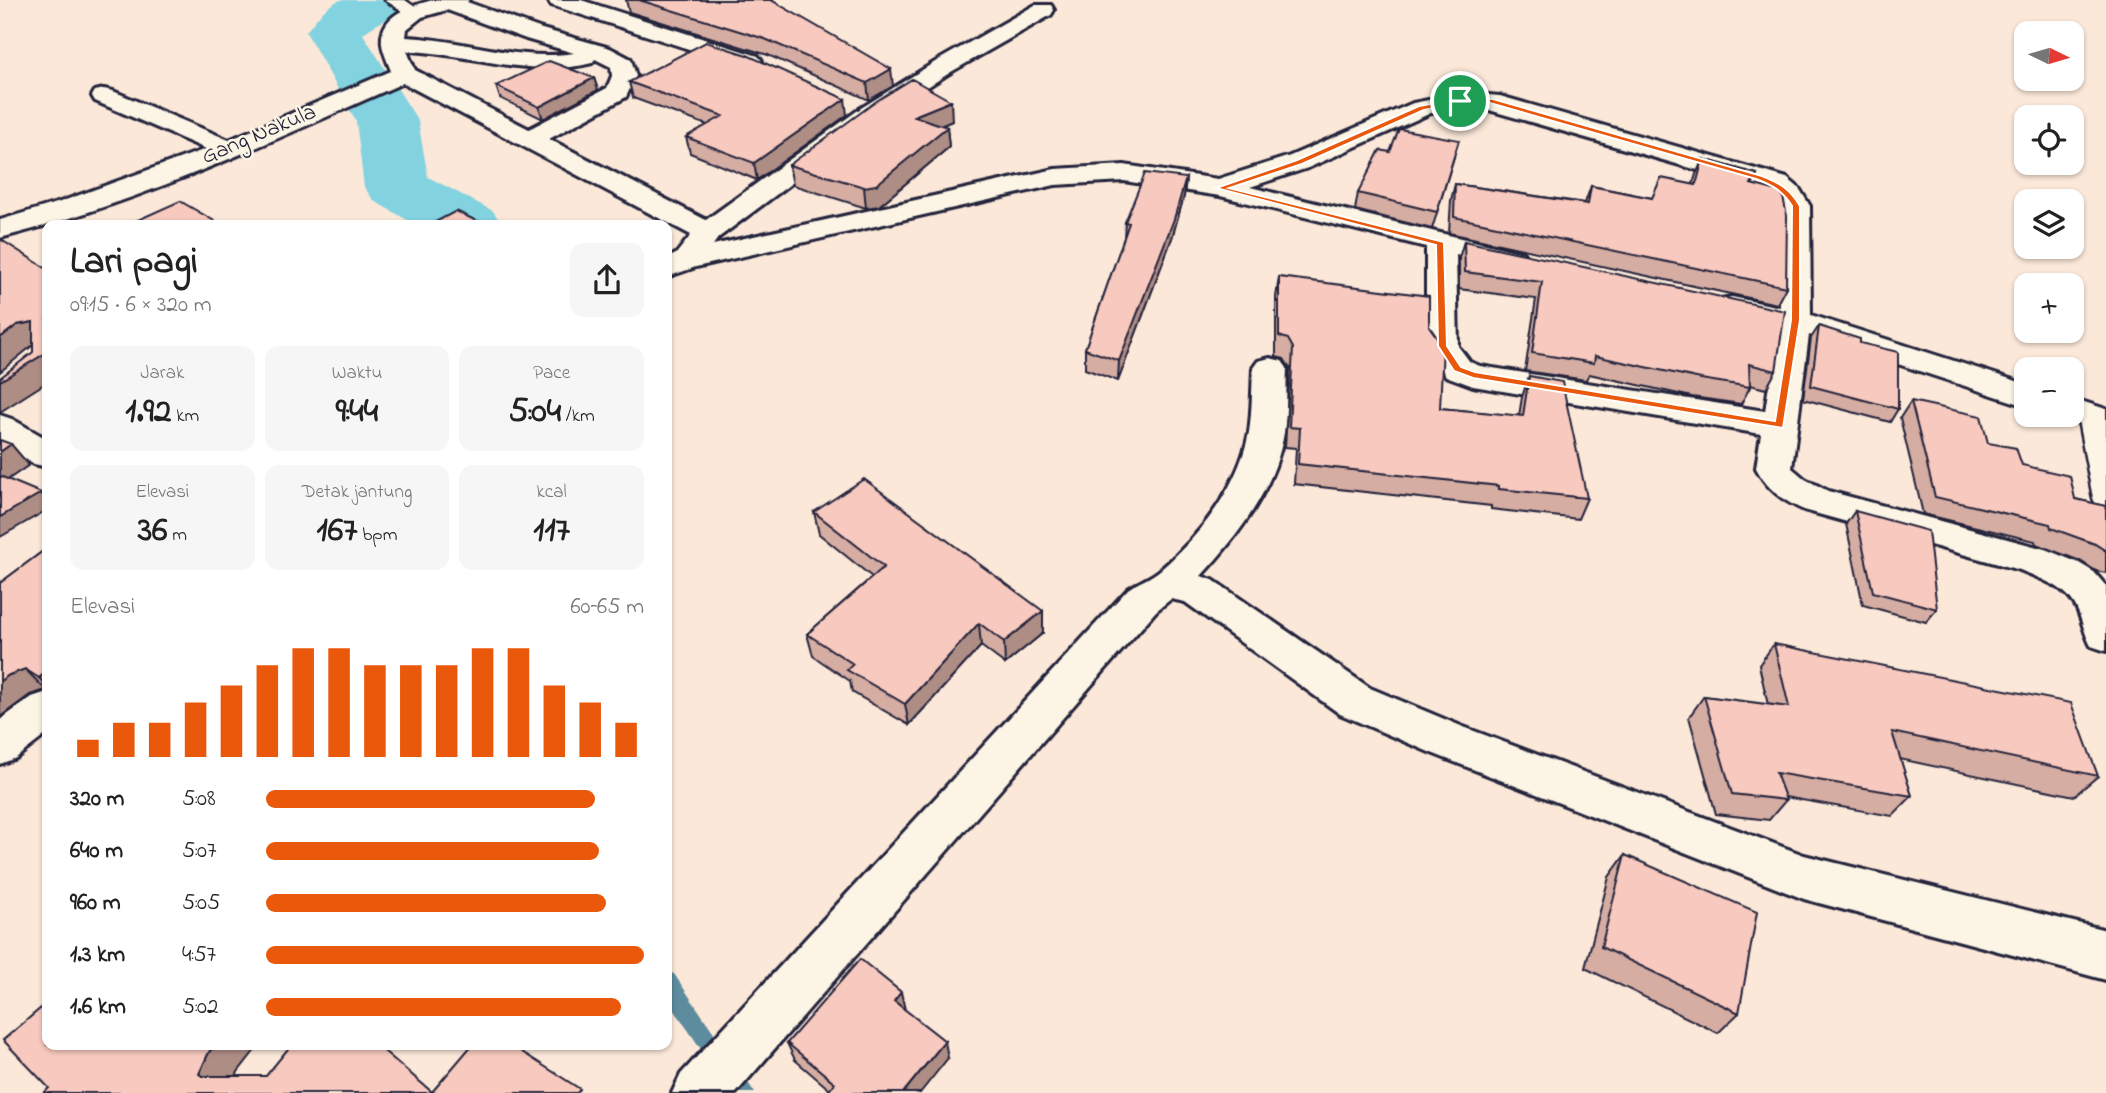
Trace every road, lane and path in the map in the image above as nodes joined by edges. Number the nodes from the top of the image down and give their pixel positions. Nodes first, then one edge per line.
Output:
1 (393, 0) edge
2 (559, 0) edge
3 (454, 1) edge
4 (1043, 10) dead end
5 (414, 12) junction
6 (393, 43) junction
7 (602, 53) junction
8 (771, 69) edge
9 (383, 83) junction
10 (104, 96) dead end
11 (845, 102) edge
12 (870, 113) junction
13 (528, 140) junction
14 (229, 150) junction
15 (1220, 188) junction
16 (53, 220) edge
17 (42, 222) edge
18 (2, 227) edge
19 (708, 232) junction
20 (1441, 243) junction
21 (677, 264) edge
22 (1535, 264) edge
23 (1709, 301) edge
24 (1795, 320) junction
25 (1270, 368) dead end
26 (2014, 391) edge
27 (2089, 415) edge
28 (1779, 425) junction
29 (0, 428) edge
30 (42, 452) edge
31 (2106, 498) edge
32 (1178, 576) junction
33 (2106, 635) edge
34 (42, 714) edge
35 (0, 745) edge
36 (2106, 955) edge
37 (700, 1093) edge

1 - 5 lane
2 - 8 street
3 - 5 street
3 - 7 street
4 - 12 street
5 - 6 street
6 - 7 street
6 - 9 street
7 - 13 street
9 - 13 street
9 - 14 street, Gang Nakula
10 - 14 street
11 - 12 street
12 - 19 street
13 - 19 street
14 - 16 street, Gang Nakula
15 - 20 street
15 - 21 street
15 - 24 street
17 - 18 street, Gang Nakula
19 - 21 street
20 - 22 street
20 - 28 street
23 - 24 street
24 - 26 street
24 - 28 street
25 - 32 street
27 - 31 lane
28 - 33 street
29 - 30 street
32 - 36 street
32 - 37 street
34 - 35 street

